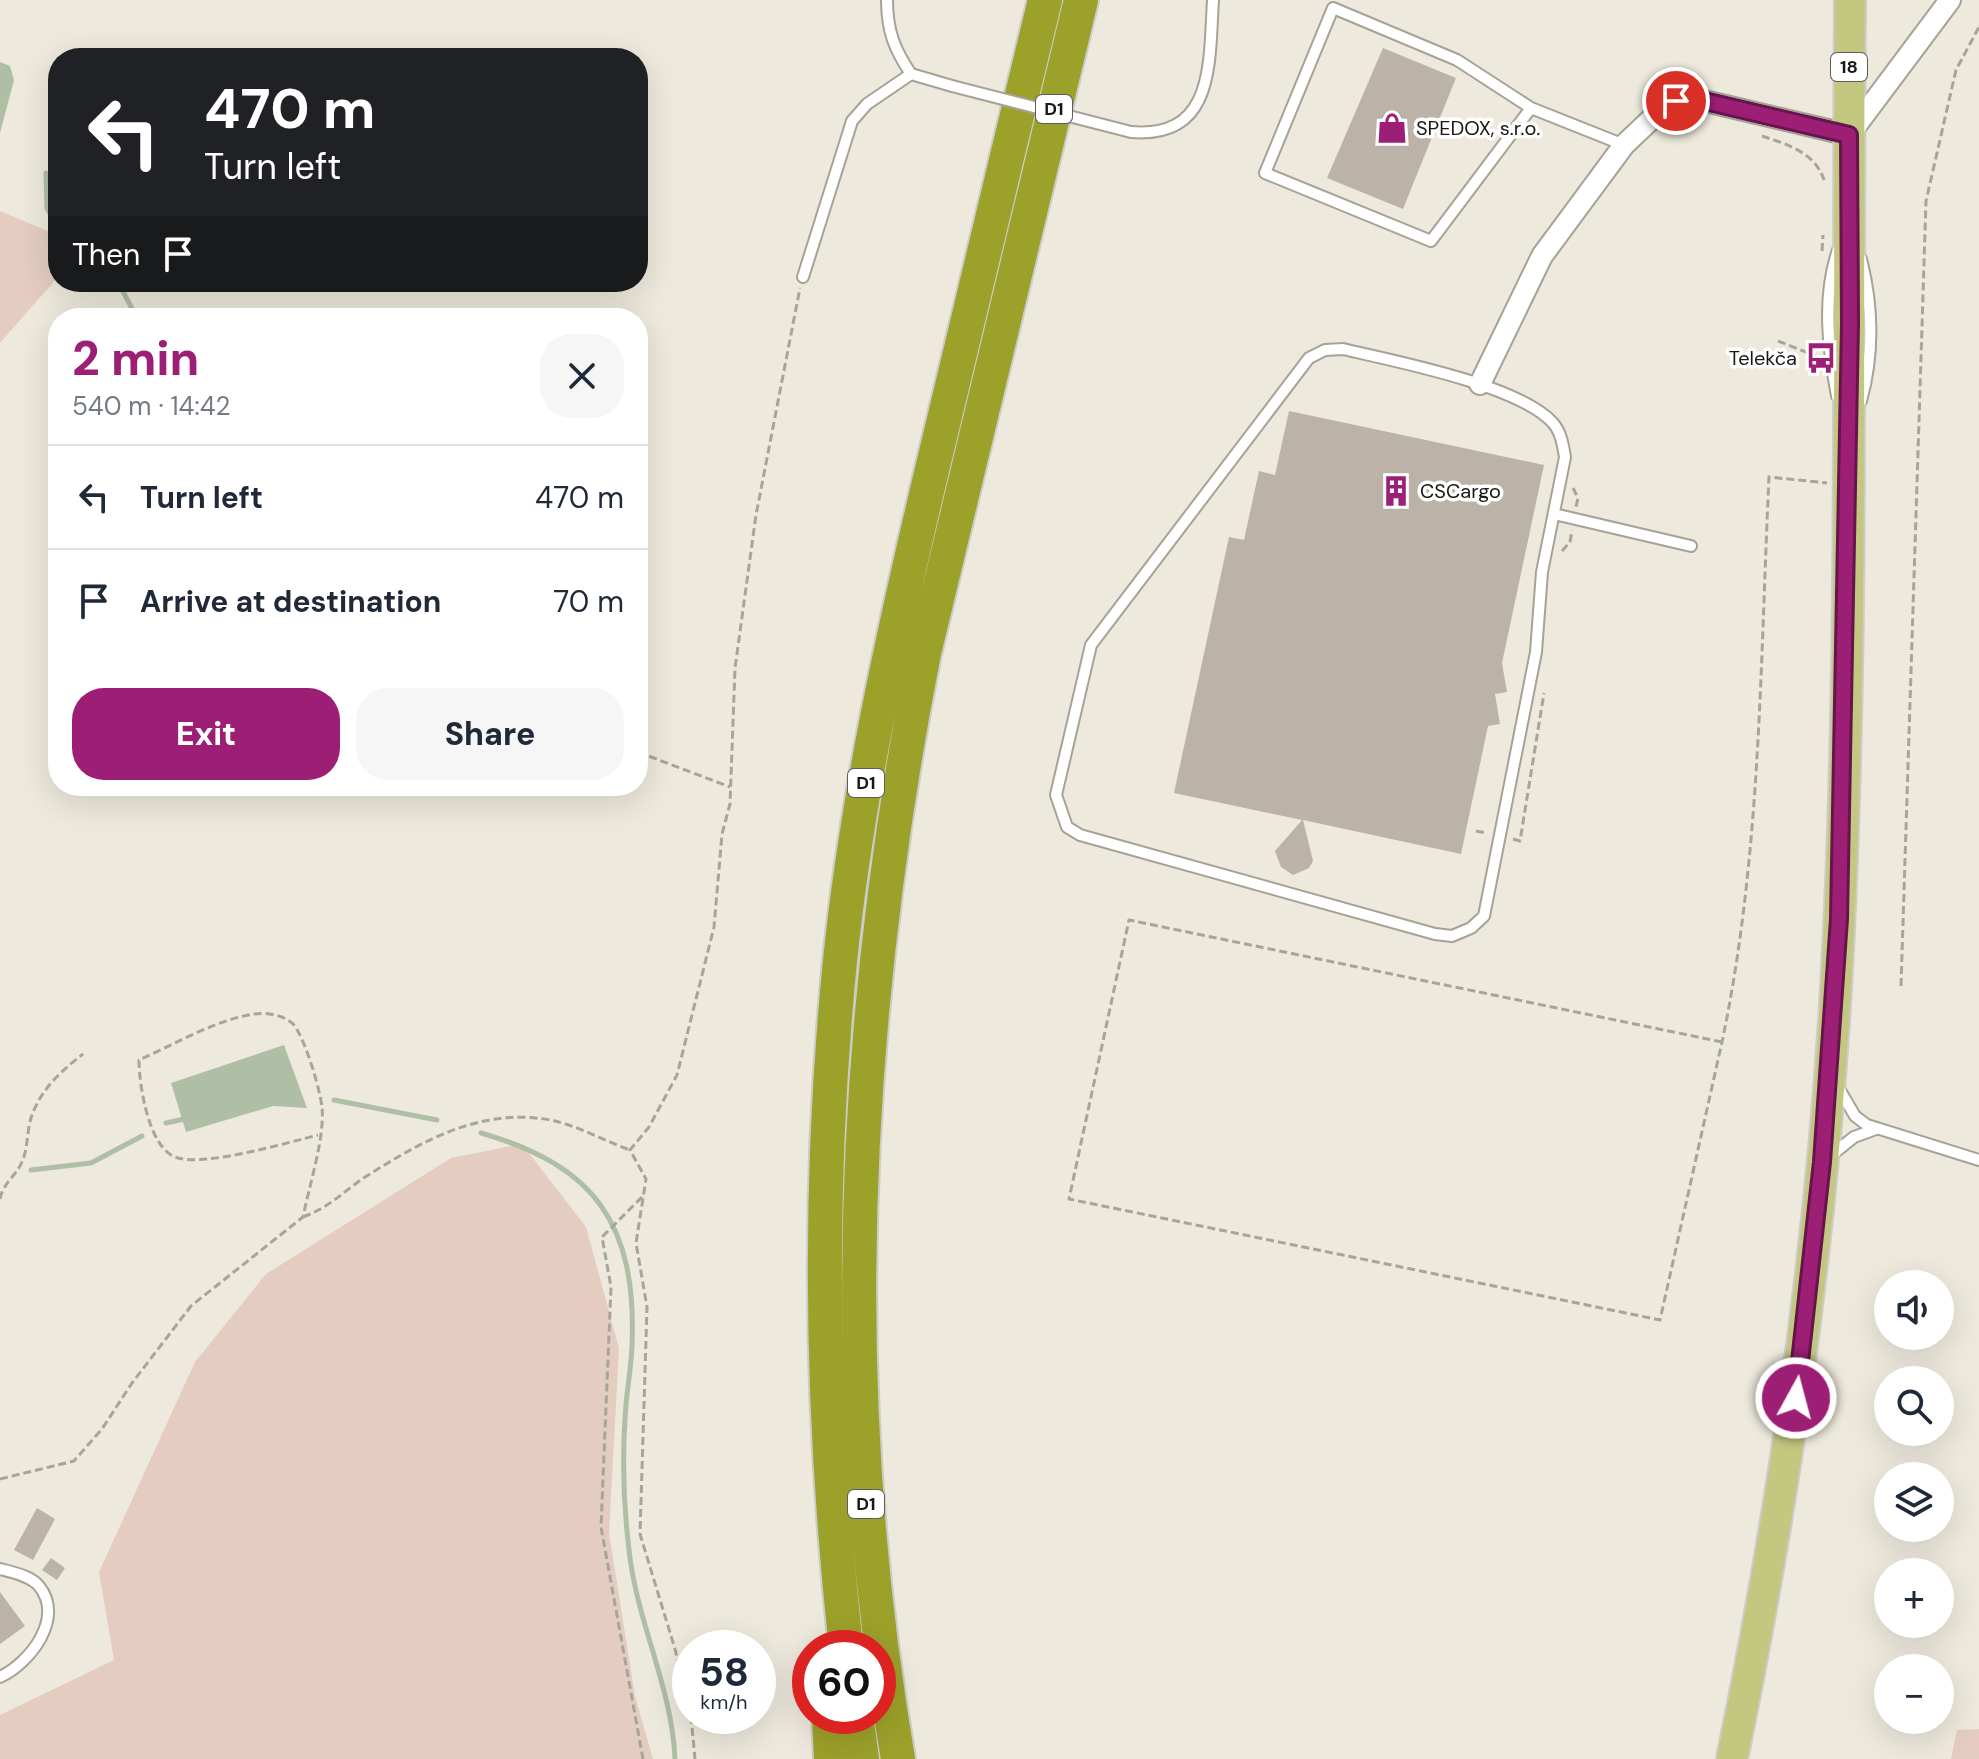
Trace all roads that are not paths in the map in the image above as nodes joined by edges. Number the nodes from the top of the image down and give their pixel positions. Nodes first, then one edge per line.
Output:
1 (887, 0) edge
2 (1045, 0) edge
3 (1081, 0) edge
4 (1213, 0) edge
5 (1850, 0) edge
6 (1950, 0) edge
7 (911, 74) junction
8 (1531, 108) junction
9 (1849, 135) junction
10 (1624, 145) junction
11 (803, 277) road end
12 (1480, 384) junction
13 (1554, 514) junction
14 (1691, 546) dead end
15 (1830, 1072) junction
16 (1878, 1129) junction
17 (1979, 1160) edge
18 (1822, 1162) junction
19 (0, 1569) edge
20 (839, 1583) junction
21 (827, 1630) edge
22 (844, 1630) edge
23 (879, 1630) edge
24 (0, 1677) edge
25 (896, 1707) edge
26 (830, 1734) edge
27 (859, 1734) edge
28 (894, 1734) edge
29 (831, 1759) edge
30 (862, 1759) edge
31 (898, 1759) edge
32 (914, 1759) edge
33 (1732, 1759) edge

1 - 7 lane
2 - 20 highway, D1
3 - 23 highway, D1
4 - 7 lane, bridge
5 - 9 main road, 18
6 - 9 street
7 - 11 lane
8 - 8 lane
8 - 10 lane
9 - 10 street
9 - 15 main road, 18
10 - 12 street
12 - 13 lane
12 - 13 lane
13 - 14 lane
15 - 16 lane
15 - 18 main road, 18
16 - 17 lane
16 - 18 lane
18 - 33 main road, 18
19 - 24 lane
20 - 21 highway
20 - 22 highway, D1
25 - 32 highway
26 - 29 highway
27 - 30 highway
28 - 31 highway, D1

